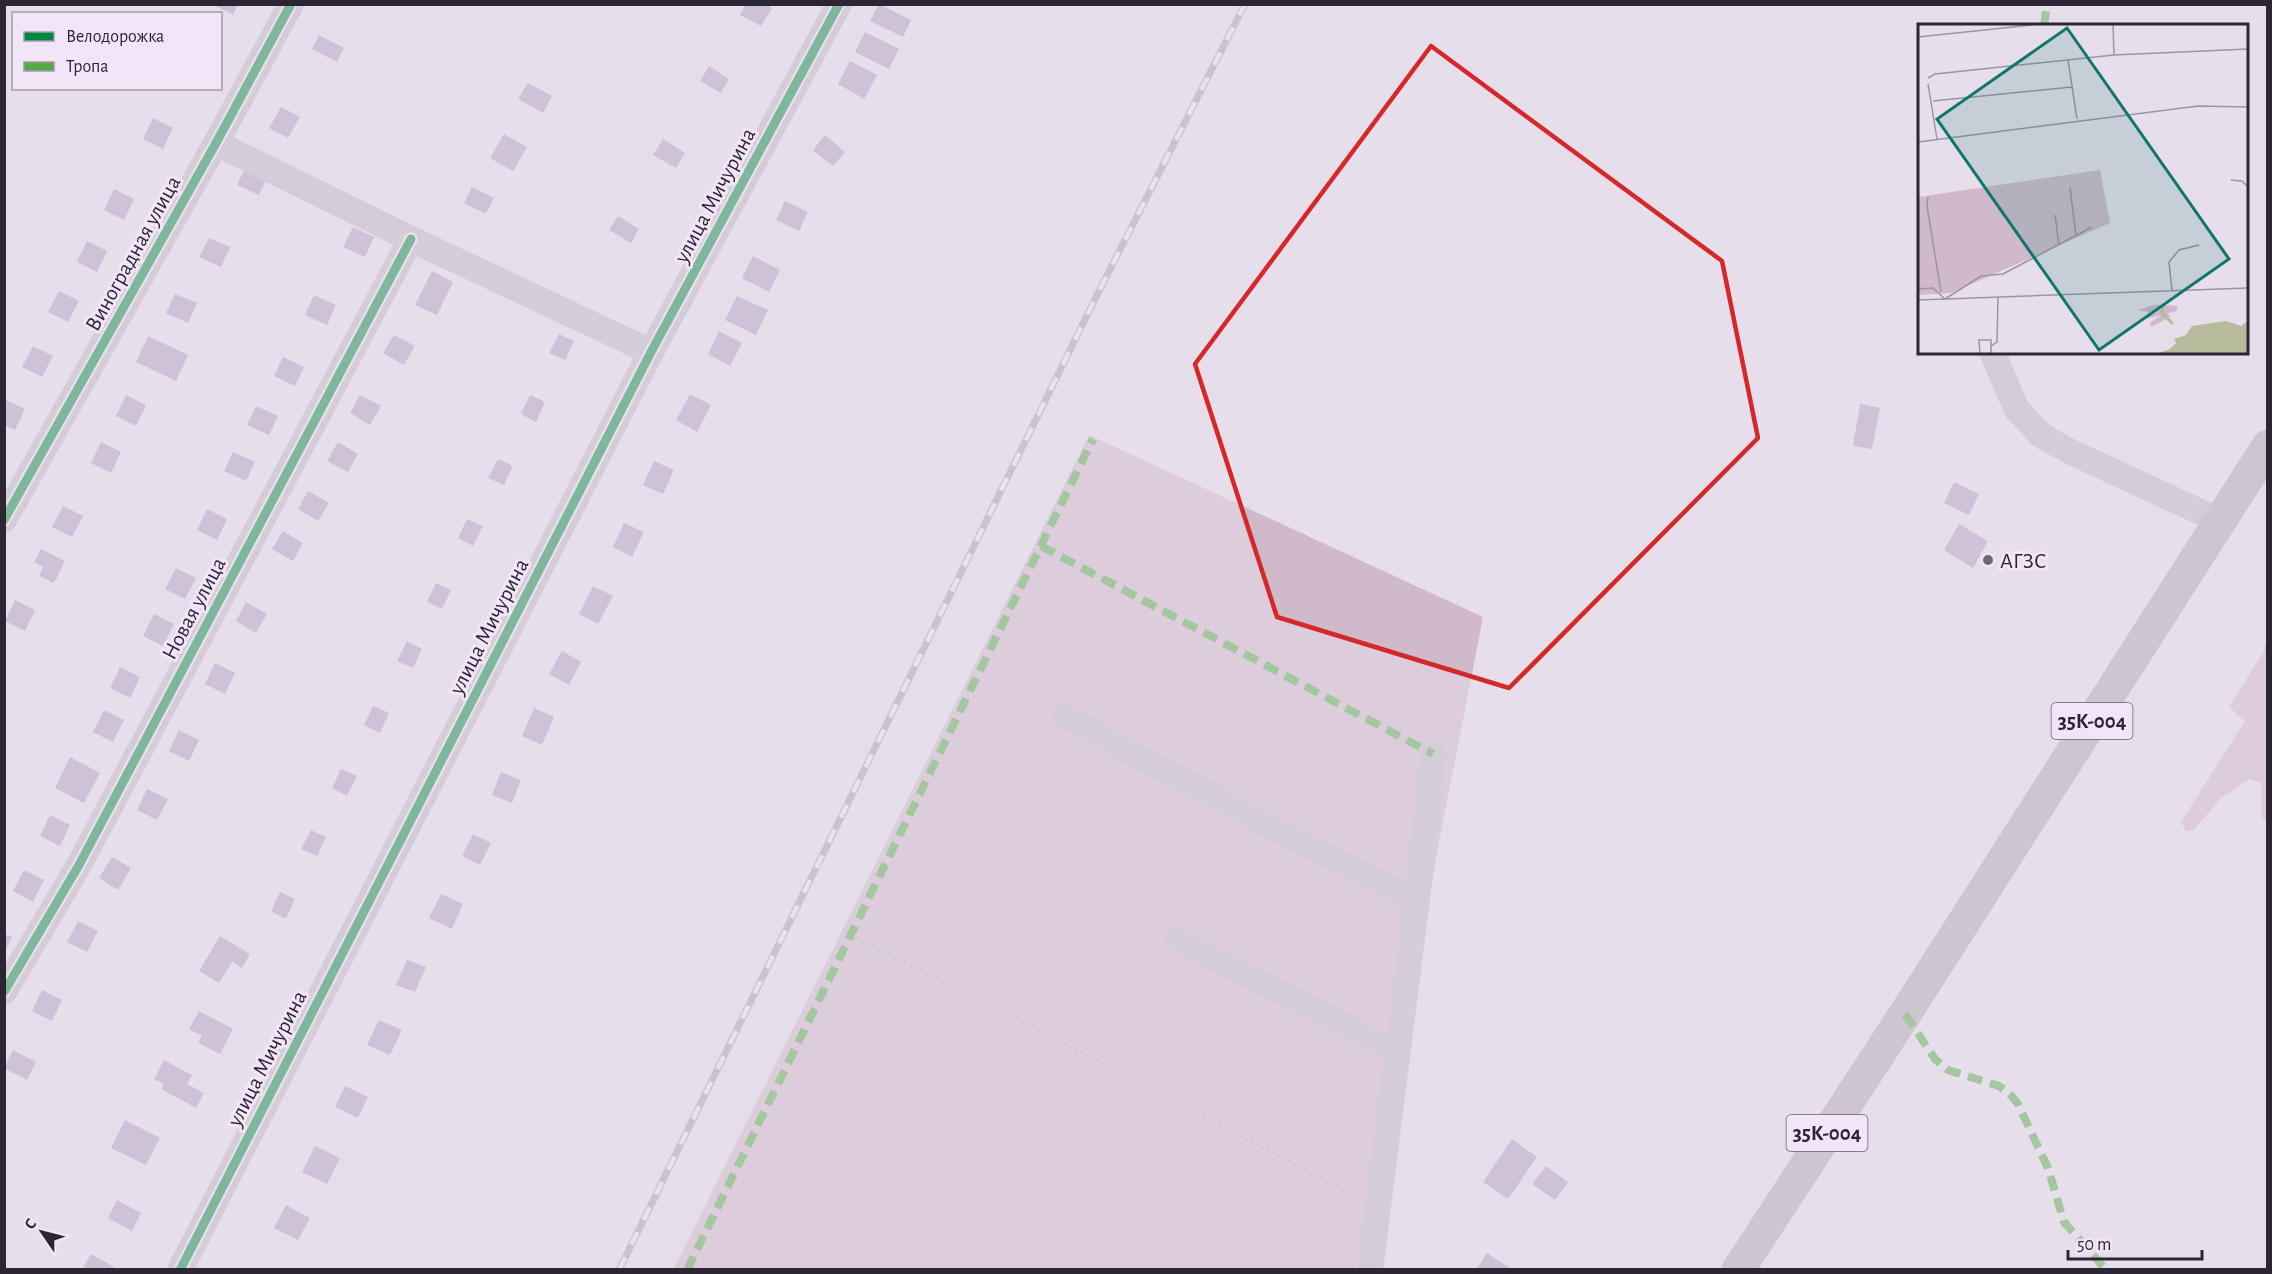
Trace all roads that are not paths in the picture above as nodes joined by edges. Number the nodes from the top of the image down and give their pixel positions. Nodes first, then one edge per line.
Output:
1 (291, 4) edge
2 (839, 4) edge
3 (216, 143) junction
4 (411, 239) junction
5 (651, 352) junction
6 (1993, 354) edge
7 (2268, 446) edge
8 (4, 520) edge
9 (2220, 521) junction
10 (1066, 716) dead end
11 (1432, 754) dead end
12 (1416, 902) junction
13 (1178, 939) dead end
14 (4, 992) edge
15 (1397, 1053) junction
16 (180, 1269) edge
17 (1370, 1269) edge
18 (1738, 1269) edge

1 - 3 street, Виноградная улица
2 - 5 street, улица Мичурина
3 - 4 street
3 - 8 street, Виноградная улица
4 - 5 street
4 - 14 street, Новая улица
5 - 16 street, улица Мичурина
6 - 9 street
7 - 9 main road, 35К-004
9 - 18 main road, 35К-004
10 - 12 street
11 - 12 street
12 - 15 street
13 - 15 street
15 - 17 street

